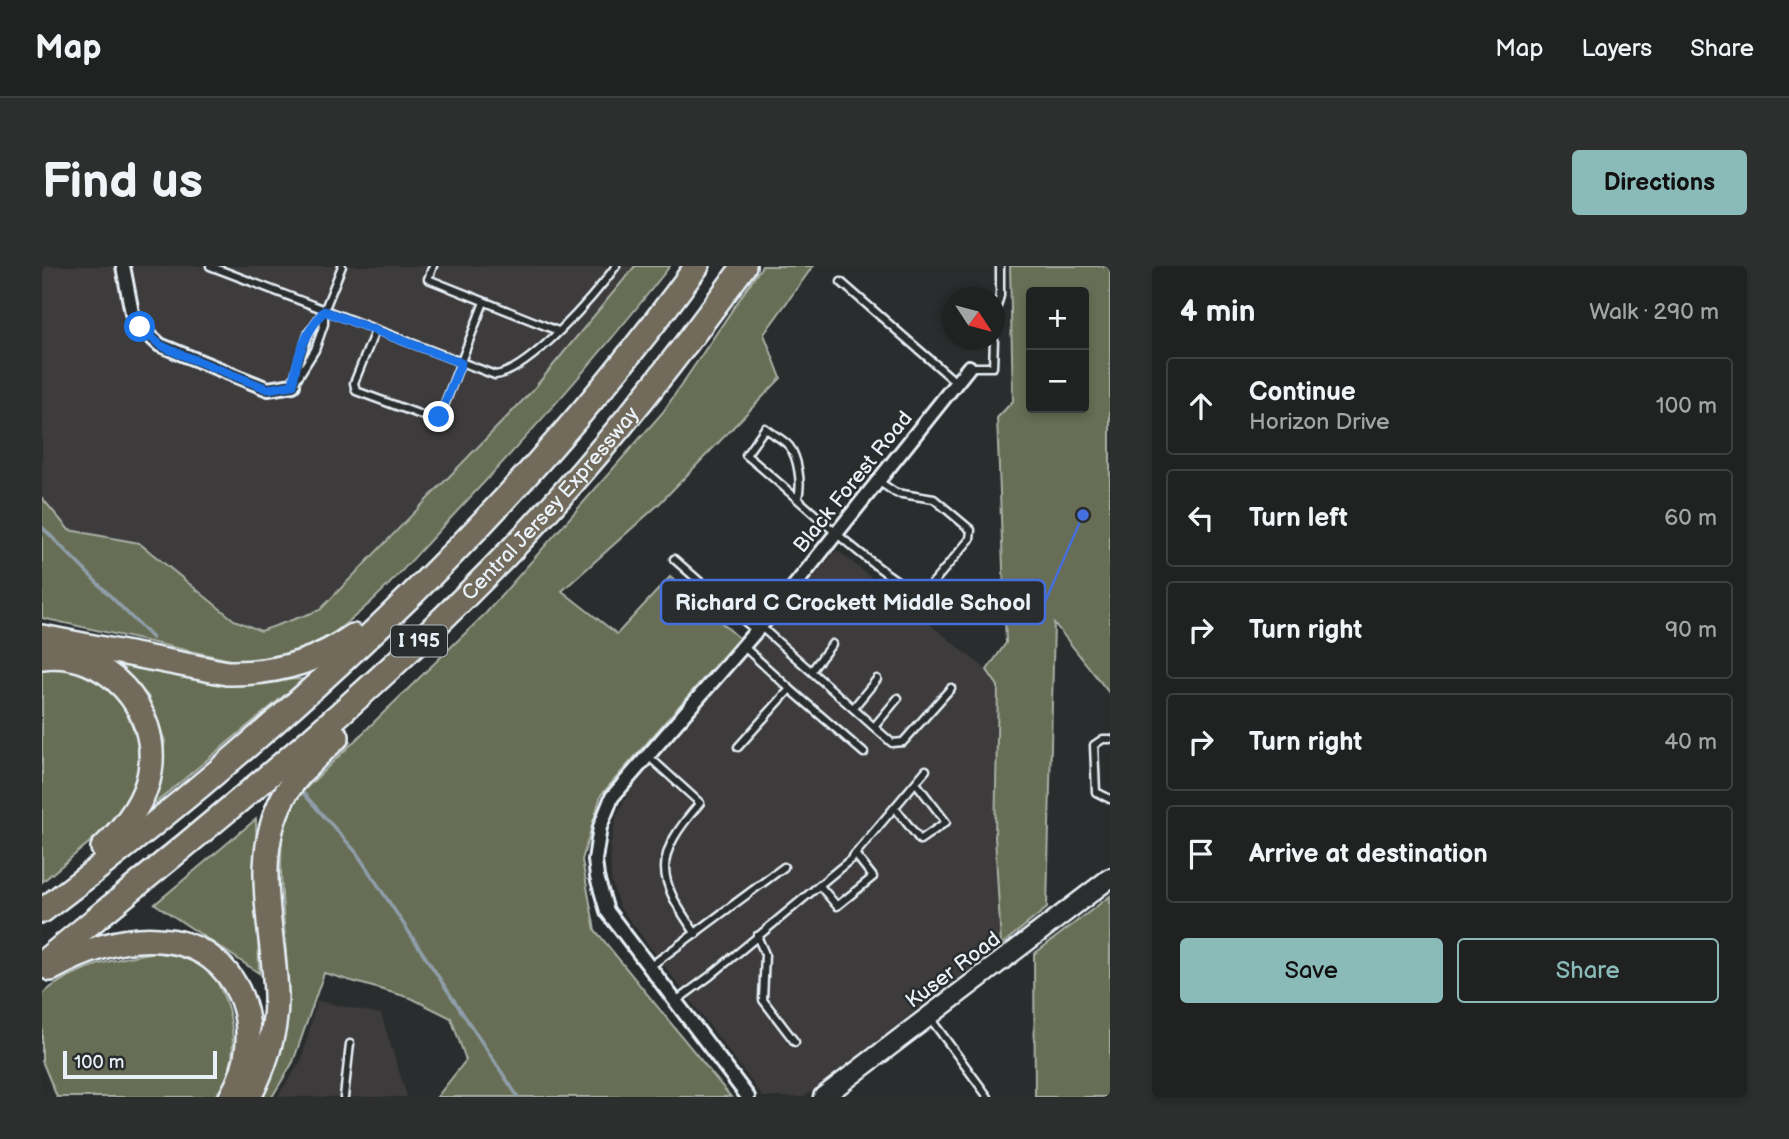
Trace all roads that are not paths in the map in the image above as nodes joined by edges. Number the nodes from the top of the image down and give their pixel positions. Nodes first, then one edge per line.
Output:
1 (123, 266) edge
2 (210, 266) edge
3 (342, 266) edge
4 (433, 266) edge
5 (617, 266) edge
6 (696, 266) edge
7 (744, 266) edge
8 (1000, 266) edge
9 (841, 282) dead end
10 (1000, 287) edge
11 (484, 302) junction
12 (324, 311) junction
13 (375, 331) junction
14 (558, 331) junction
15 (994, 350) edge
16 (461, 363) junction
17 (969, 367) joint
18 (957, 383) junction
19 (293, 385) junction
20 (878, 481) junction
21 (798, 497) junction
22 (486, 519) junction
23 (835, 535) junction
24 (513, 548) junction
25 (674, 559) dead end
26 (758, 629) junction
27 (42, 637) edge
28 (832, 644) dead end
29 (743, 646) junction
30 (42, 657) edge
31 (812, 670) junction
32 (877, 679) dead end
33 (951, 688) dead end
34 (790, 689) junction
35 (898, 698) dead end
36 (854, 707) junction
37 (874, 727) junction
38 (1110, 739) edge
39 (738, 747) dead end
40 (864, 753) dead end
41 (647, 755) junction
42 (926, 770) dead end
43 (916, 783) junction
44 (1110, 799) edge
45 (895, 808) junction
46 (855, 854) junction
47 (784, 867) dead end
48 (1110, 878) edge
49 (820, 886) junction
50 (42, 904) edge
51 (42, 911) edge
52 (696, 934) junction
53 (757, 936) junction
54 (42, 963) edge
55 (648, 968) junction
56 (42, 973) edge
57 (674, 1002) junction
58 (929, 1017) junction
59 (795, 1042) dead end
60 (350, 1044) dead end
61 (833, 1094) edge
62 (231, 1097) edge
63 (249, 1097) edge
64 (344, 1097) edge
65 (748, 1097) edge
66 (988, 1097) edge

1 - 19 street
2 - 12 lane
3 - 12 lane
4 - 11 lane
5 - 14 lane
6 - 22 highway, Central Jersey Expressway / I 195
7 - 24 highway, Central Jersey Expressway / I 195
8 - 10 lane
9 - 18 lane
11 - 14 lane
11 - 16 lane
12 - 13 lane
12 - 19 lane
12 - 19 lane
13 - 16 lane
13 - 16 lane
14 - 16 lane
15 - 17 lane
17 - 18 street, Black Forest Road
18 - 20 street, Black Forest Road
20 - 23 street, Black Forest Road
20 - 23 lane
21 - 21 lane
21 - 23 lane
22 - 27 highway
22 - 51 highway, Central Jersey Expressway / I 195
23 - 26 street, Black Forest Road
24 - 54 highway, Central Jersey Expressway / I 195
24 - 63 highway
25 - 26 lane
26 - 29 street, Black Forest Road
26 - 31 lane
28 - 31 lane
29 - 34 lane
29 - 41 street, Black Forest Road
30 - 50 highway
31 - 36 lane
32 - 36 lane
33 - 37 lane
34 - 39 lane
34 - 40 lane
35 - 37 lane
36 - 37 lane
38 - 44 lane
41 - 52 lane
41 - 55 street, Black Forest Road
42 - 43 lane
43 - 45 lane
43 - 45 lane
45 - 46 lane
46 - 49 lane
46 - 49 lane
47 - 52 lane
48 - 58 street, Kuser Road
49 - 53 lane
52 - 55 lane
53 - 57 lane
53 - 59 lane
55 - 57 street, Black Forest Road
56 - 62 highway
57 - 65 street, Black Forest Road
58 - 61 street, Kuser Road
58 - 66 lane
60 - 64 lane

